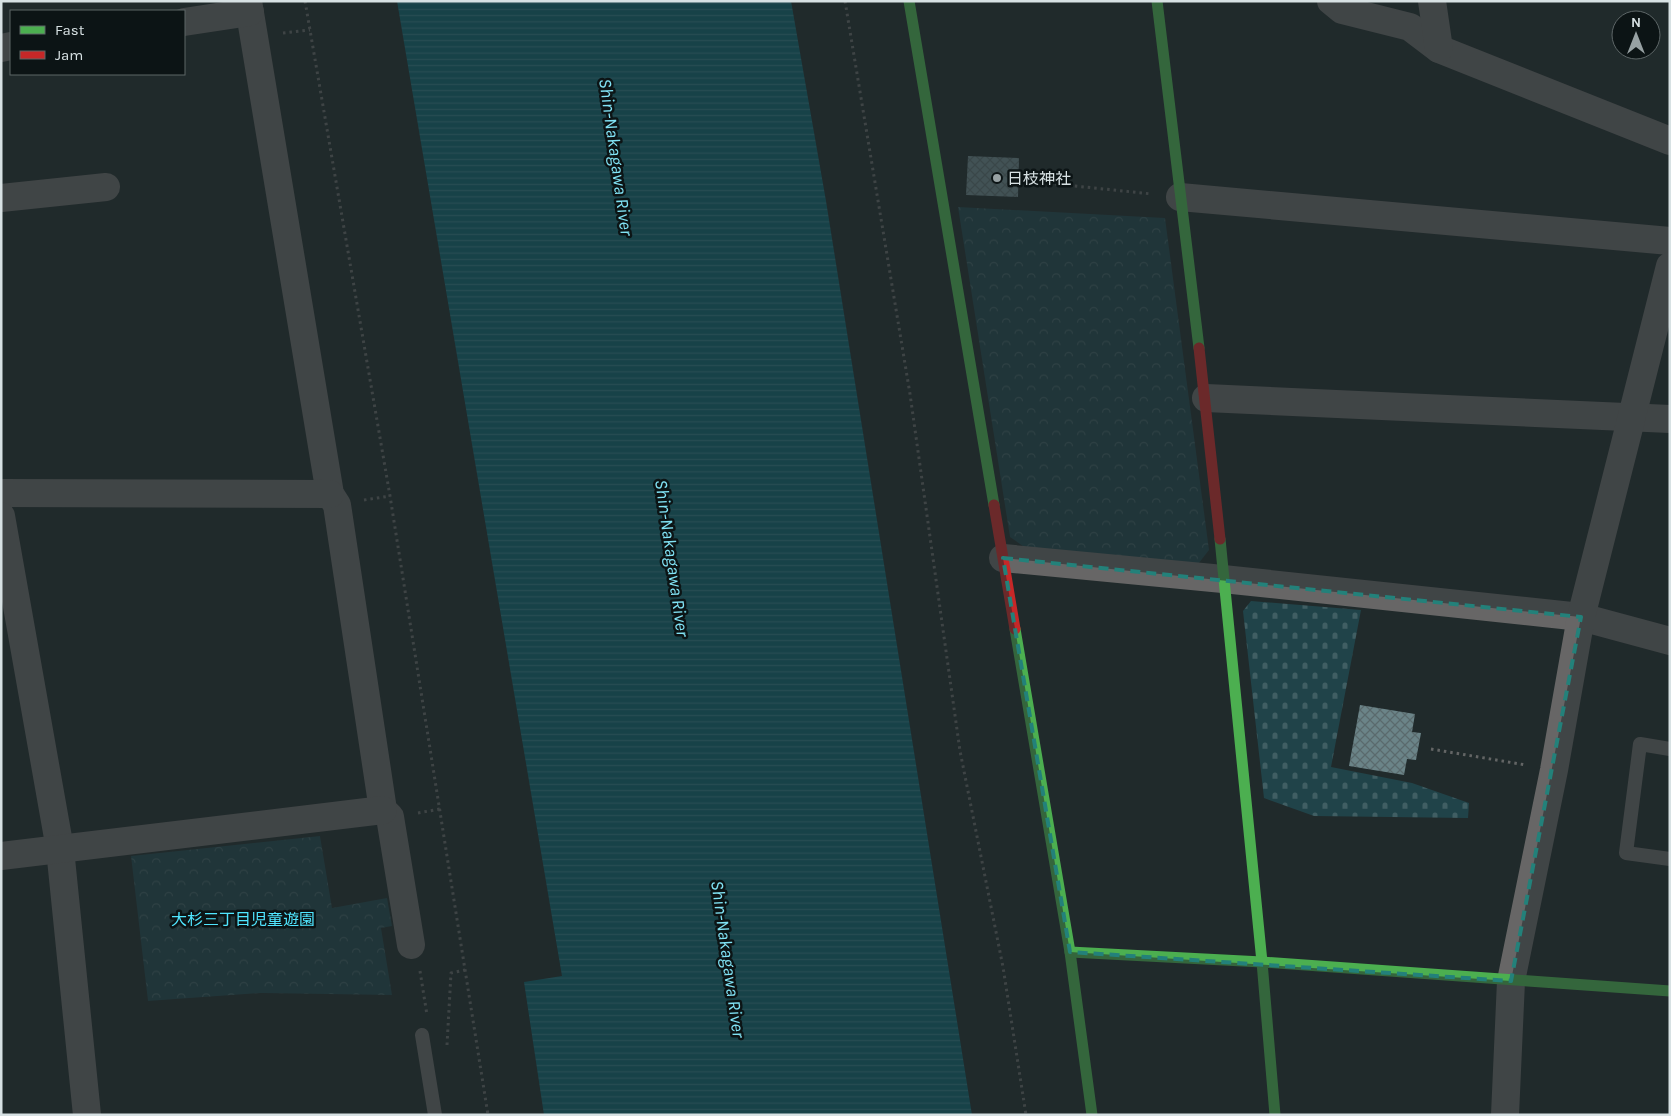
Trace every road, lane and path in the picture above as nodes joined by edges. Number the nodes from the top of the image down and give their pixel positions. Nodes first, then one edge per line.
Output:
1 (305, 1) edge
2 (845, 1) edge
3 (909, 1) edge
4 (1157, 1) edge
5 (1332, 1) edge
6 (1432, 1) edge
7 (249, 7) edge
8 (185, 22) edge
9 (1439, 49) junction
10 (1670, 141) edge
11 (1036, 182) dead end
12 (106, 188) dead end
13 (1, 198) edge
14 (1180, 198) junction
15 (1670, 241) edge
16 (1670, 266) edge
17 (1206, 398) junction
18 (1633, 416) junction
19 (1670, 418) edge
20 (1, 493) edge
21 (330, 494) junction
22 (1, 516) edge
23 (1003, 558) junction
24 (1223, 579) junction
25 (1581, 617) junction
26 (1670, 641) edge
27 (1432, 749) dead end
28 (1670, 749) edge
29 (1554, 770) junction
30 (383, 810) junction
31 (60, 849) junction
32 (1, 856) edge
33 (1670, 859) edge
34 (411, 945) dead end
35 (1070, 952) junction
36 (1262, 962) junction
37 (465, 970) junction
38 (1511, 981) junction
39 (1670, 991) edge
40 (422, 1035) dead end
41 (447, 1048) dead end
42 (87, 1115) edge
43 (434, 1115) edge
44 (488, 1115) edge
45 (1026, 1115) edge
46 (1092, 1115) edge
47 (1275, 1115) edge
48 (1505, 1115) edge

1 - 37 path
2 - 45 path
3 - 23 street
4 - 14 street
5 - 9 street
6 - 9 street
7 - 8 street
7 - 21 street
9 - 10 street
11 - 14 path
12 - 13 street
14 - 15 street
14 - 17 street
16 - 18 street
17 - 18 street
17 - 24 street
18 - 19 street
18 - 25 street
20 - 21 street
21 - 30 street
22 - 31 street
23 - 24 street
23 - 35 street
24 - 25 street
24 - 36 street
25 - 26 street
25 - 29 street
27 - 29 path
28 - 33 lane
29 - 38 street
30 - 31 street
30 - 34 street
31 - 32 street
31 - 42 street
35 - 36 street
35 - 46 street
36 - 38 street
36 - 47 street
37 - 41 path
37 - 44 path
38 - 39 street
38 - 48 street
40 - 43 lane

